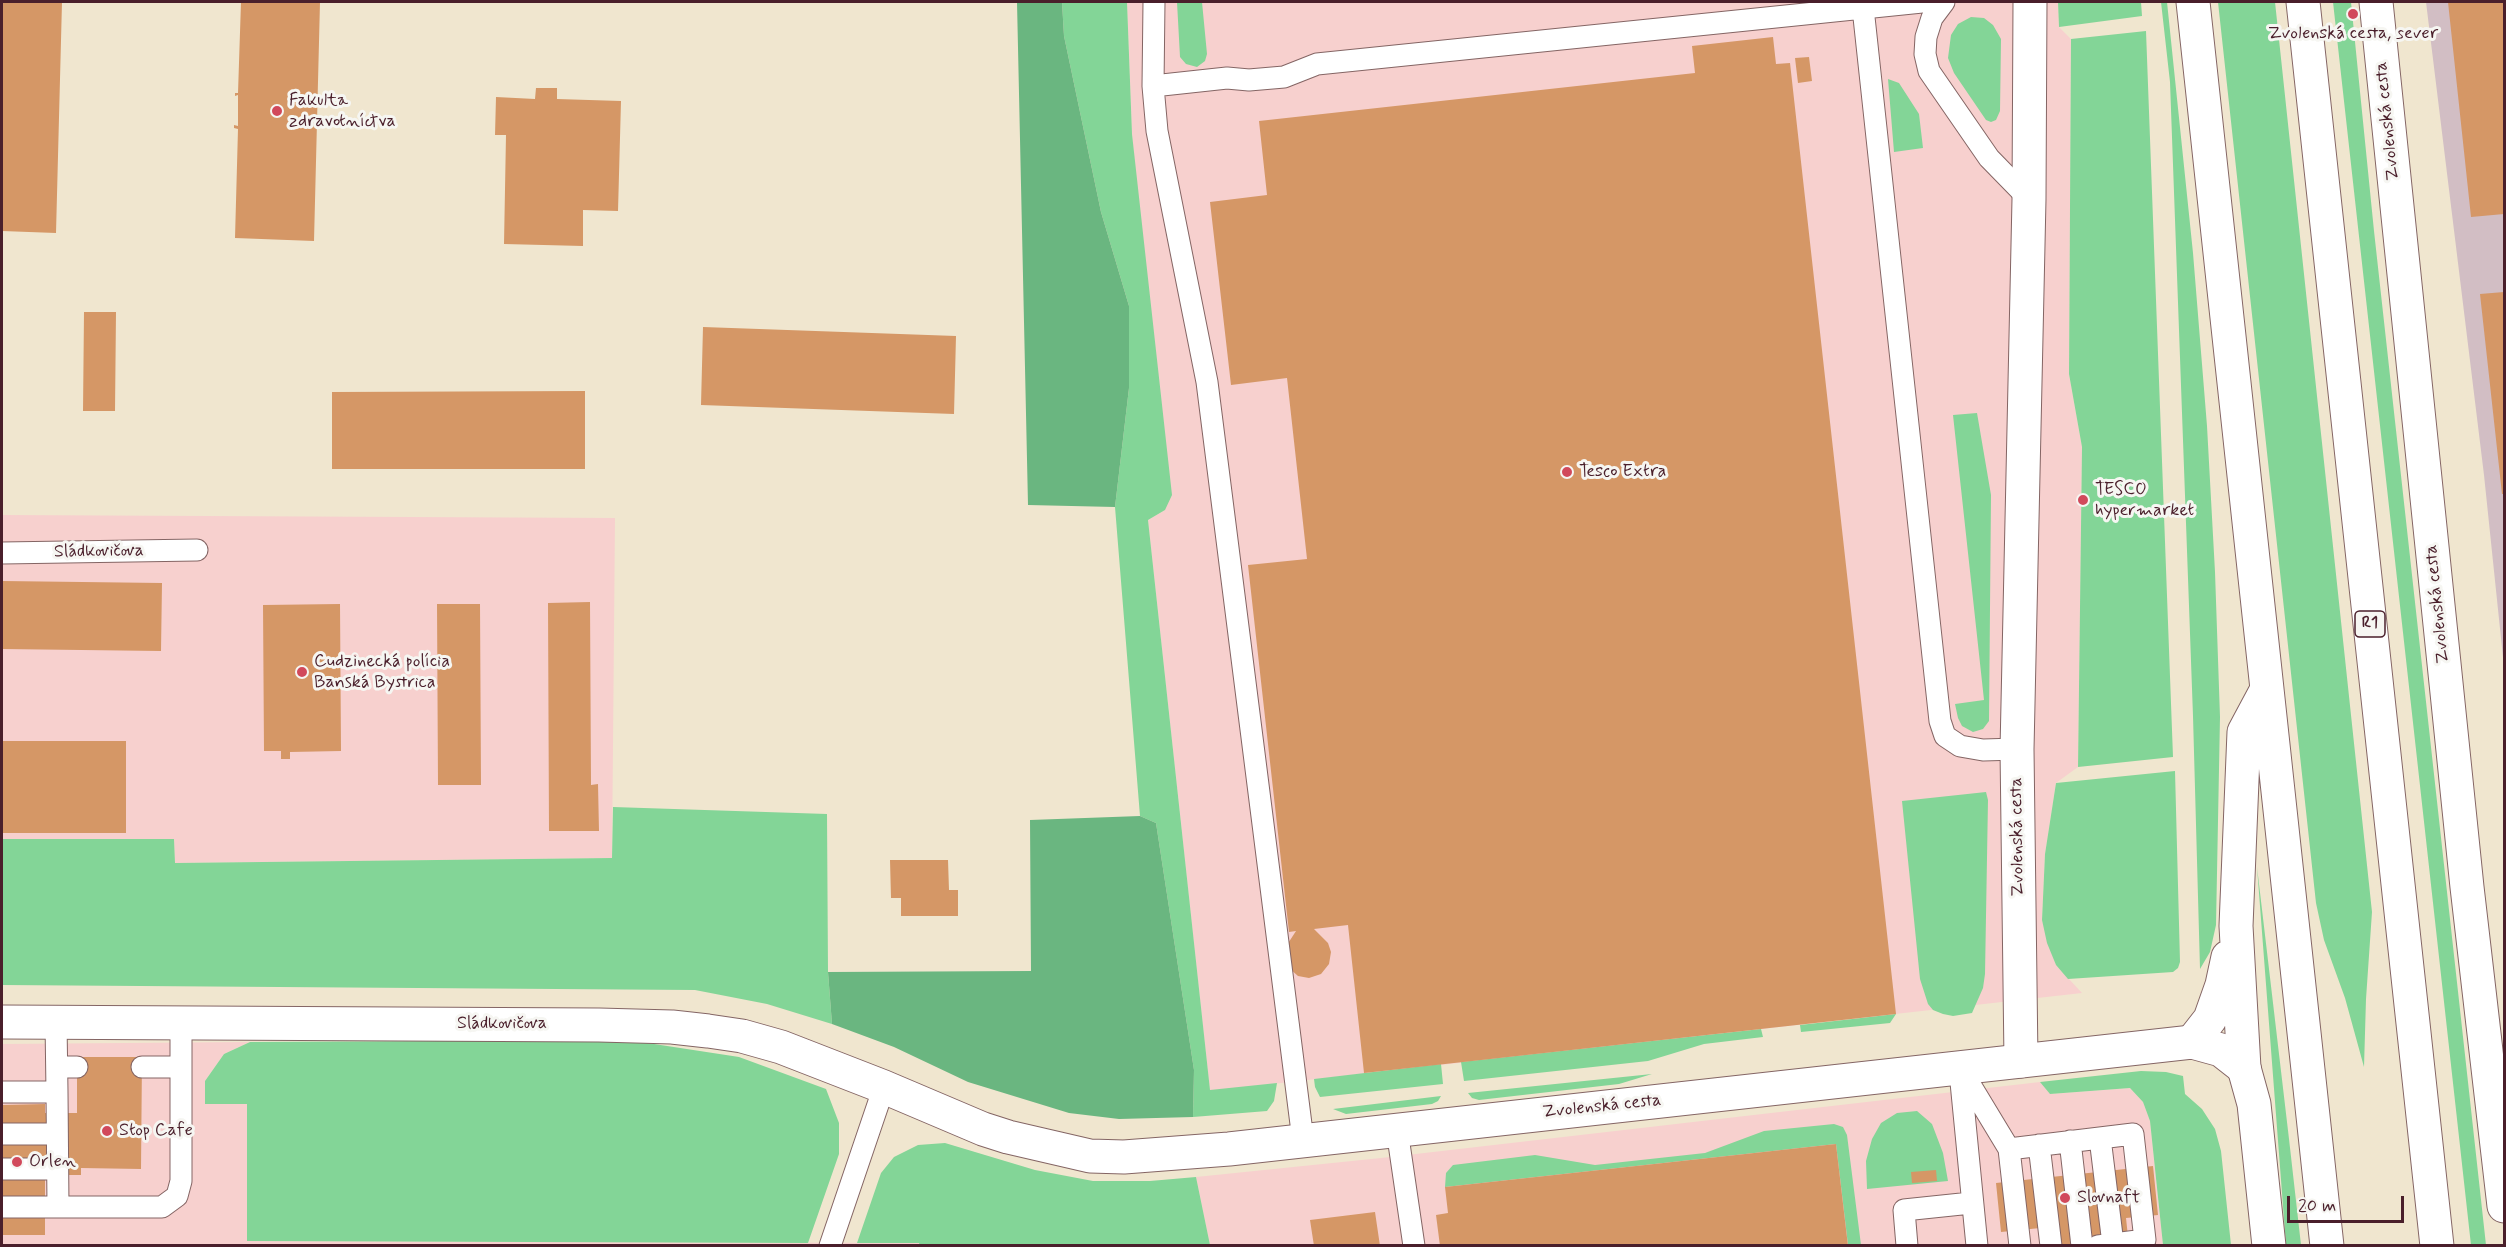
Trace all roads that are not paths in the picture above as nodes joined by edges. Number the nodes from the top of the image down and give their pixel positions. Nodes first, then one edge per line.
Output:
1 (1154, 2) edge
2 (1922, 2) edge
3 (1944, 2) edge
4 (2030, 2) edge
5 (2193, 2) edge
6 (2303, 2) edge
7 (2376, 2) edge
8 (1874, 5) edge
9 (1154, 86) junction
10 (2029, 199) junction
11 (196, 550) dead end
12 (2, 553) edge
13 (2267, 689) junction
14 (2017, 749) junction
15 (2236, 926) junction
16 (2, 1022) edge
17 (56, 1022) junction
18 (181, 1023) junction
19 (2192, 1042) junction
20 (2021, 1061) junction
21 (142, 1067) dead end
22 (181, 1067) junction
23 (1960, 1068) junction
24 (2244, 1068) junction
25 (884, 1087) junction
26 (2, 1092) edge
27 (57, 1092) junction
28 (983, 1129) joint
29 (1396, 1130) junction
30 (2, 1134) edge
31 (57, 1134) junction
32 (2100, 1138) junction
33 (1303, 1140) junction
34 (2070, 1142) junction
35 (2039, 1145) junction
36 (2009, 1149) junction
37 (2, 1169) edge
38 (57, 1169) junction
39 (1971, 1203) junction
40 (2505, 1206) edge
41 (2, 1207) edge
42 (58, 1207) junction
43 (830, 1245) edge
44 (1414, 1245) edge
45 (1907, 1245) edge
46 (1977, 1245) edge
47 (2020, 1245) edge
48 (2051, 1245) edge
49 (2082, 1245) edge
50 (2105, 1245) edge
51 (2269, 1245) edge
52 (2327, 1245) edge
53 (2437, 1245) edge

1 - 9 lane
2 - 8 lane
3 - 10 lane
4 - 10 main road, Zvolenská cesta
5 - 13 main road
6 - 53 main road, R1
7 - 40 main road, Zvolenská cesta
8 - 9 lane
8 - 14 lane
9 - 33 lane
10 - 14 main road, Zvolenská cesta
11 - 12 lane, Sládkovičova
13 - 15 main road
13 - 52 main road
14 - 20 main road, Zvolenská cesta
15 - 19 main road
15 - 24 main road
16 - 17 main road, Sládkovičova
17 - 18 main road, Sládkovičova
17 - 27 lane
18 - 22 lane
18 - 25 main road, Sládkovičova
19 - 20 main road, Zvolenská cesta
19 - 24 main road, Zvolenská cesta
20 - 23 main road, Zvolenská cesta
21 - 22 lane
22 - 42 lane
23 - 29 main road, Zvolenská cesta
23 - 36 lane
23 - 39 lane
24 - 51 main road
25 - 28 main road, Sládkovičova
25 - 43 lane
26 - 27 lane
27 - 31 lane
28 - 33 main road, Zvolenská cesta
29 - 33 main road, Zvolenská cesta
29 - 44 lane
30 - 31 lane
31 - 38 lane
32 - 34 lane
32 - 50 lane
32 - 50 lane
34 - 35 lane
34 - 49 lane
35 - 36 lane
35 - 48 lane
36 - 47 lane
37 - 38 lane
38 - 42 lane
39 - 45 lane
39 - 46 lane
41 - 42 lane

